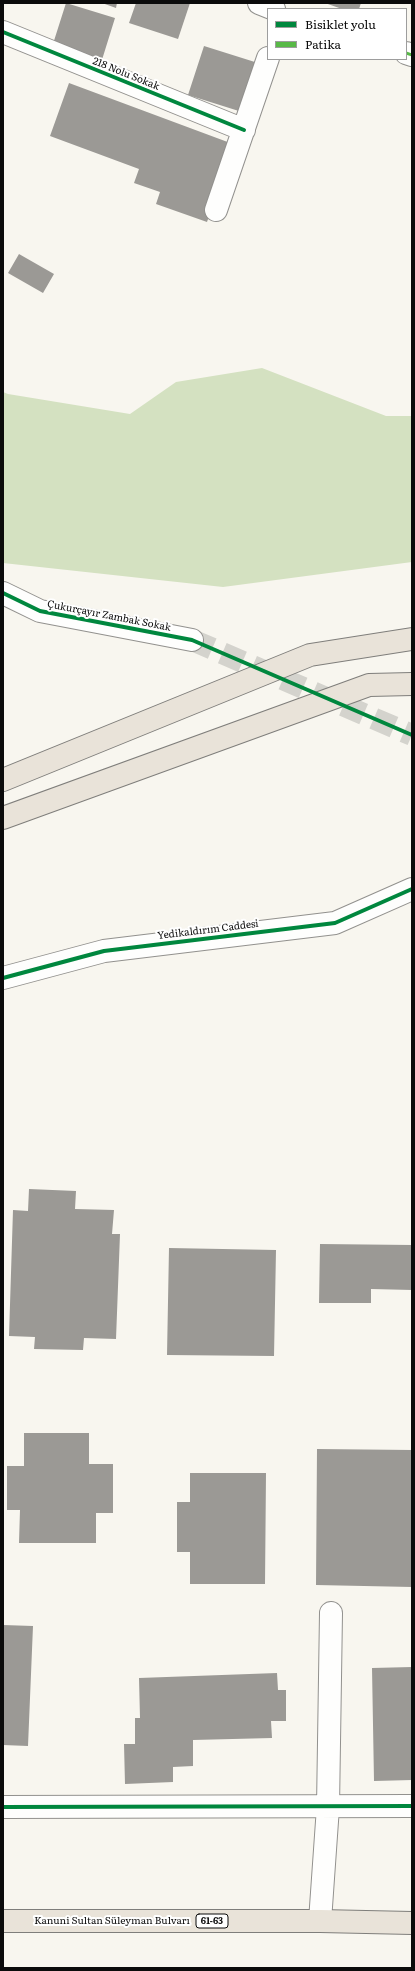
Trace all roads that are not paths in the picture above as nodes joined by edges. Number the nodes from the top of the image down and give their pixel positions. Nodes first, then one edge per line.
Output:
1 (259, 3) edge
2 (272, 8) edge
3 (3, 32) edge
4 (267, 60) edge
5 (244, 130) junction
6 (216, 210) dead end
7 (3, 593) edge
8 (412, 639) edge
9 (192, 640) tunnel mouth
10 (412, 684) edge
11 (3, 780) edge
12 (3, 818) edge
13 (412, 889) edge
14 (3, 978) edge
15 (331, 1613) dead end
16 (412, 1806) edge
17 (3, 1807) edge
18 (328, 1807) junction
19 (8, 1921) edge
20 (320, 1921) junction
21 (412, 1923) edge

1 - 2 street
3 - 5 street, 218 Nolu Sokak
4 - 5 street
5 - 6 street
7 - 9 street, Çukurçayır Zambak Sokak
8 - 11 main road
10 - 12 main road
13 - 14 street, Yedikaldırım Caddesi
15 - 18 street
16 - 18 street
17 - 18 street
18 - 20 street
19 - 20 main road, Kanuni Sultan Süleyman Bulvarı / 61-63
20 - 21 main road, Kanuni Sultan Süleyman Bulvarı / 61-63

